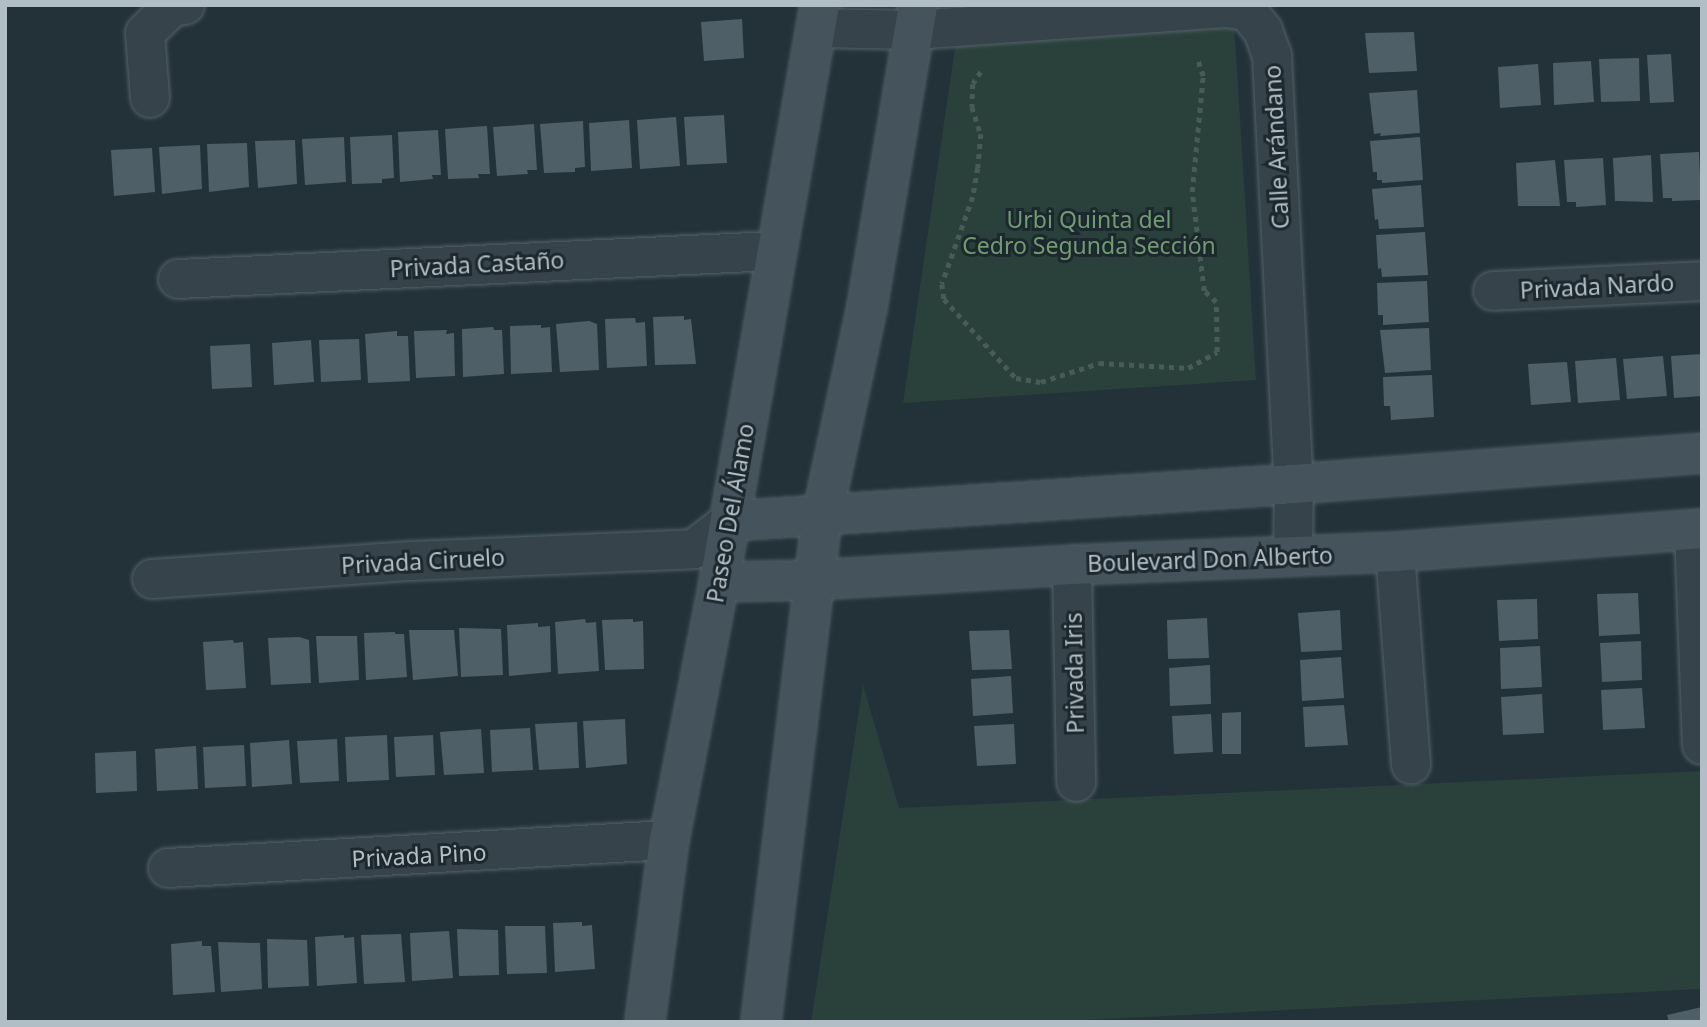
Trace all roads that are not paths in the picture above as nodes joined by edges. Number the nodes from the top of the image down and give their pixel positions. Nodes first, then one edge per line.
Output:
1 (185, 5) edge
2 (818, 17) edge
3 (914, 33) edge
4 (150, 98) dead end
5 (775, 251) junction
6 (178, 279) dead end
7 (1702, 281) edge
8 (1493, 291) dead end
9 (1702, 453) edge
10 (1294, 484) junction
11 (822, 517) junction
12 (730, 521) junction
13 (1698, 529) edge
14 (694, 549) junction
15 (1395, 552) junction
16 (1293, 555) junction
17 (1072, 565) junction
18 (152, 579) dead end
19 (814, 580) junction
20 (719, 582) junction
21 (1702, 745) edge
22 (1411, 764) dead end
23 (1076, 782) dead end
24 (669, 840) junction
25 (168, 868) dead end
26 (645, 1022) edge
27 (761, 1022) edge

1 - 4 street
2 - 3 street, Calle Arándano
2 - 5 street, Paseo Del Álamo
3 - 10 street, Calle Arándano
3 - 11 street
5 - 6 street, Privada Castaño
5 - 12 street, Paseo Del Álamo
7 - 8 street, Privada Nardo
9 - 10 street
10 - 11 street
10 - 16 street, Calle Arándano
11 - 12 street
11 - 19 street
12 - 14 street
12 - 20 street, Paseo Del Álamo
13 - 15 street, Boulevard Don Alberto
13 - 21 street
14 - 18 street, Privada Ciruelo
14 - 20 street
15 - 16 street, Boulevard Don Alberto
15 - 22 street
16 - 17 street, Boulevard Don Alberto
17 - 19 street, Boulevard Don Alberto
17 - 23 street, Privada Iris
19 - 20 street, Boulevard Don Alberto
19 - 27 street
20 - 24 street, Paseo Del Álamo
24 - 25 street, Privada Pino
24 - 26 street, Paseo Del Álamo

